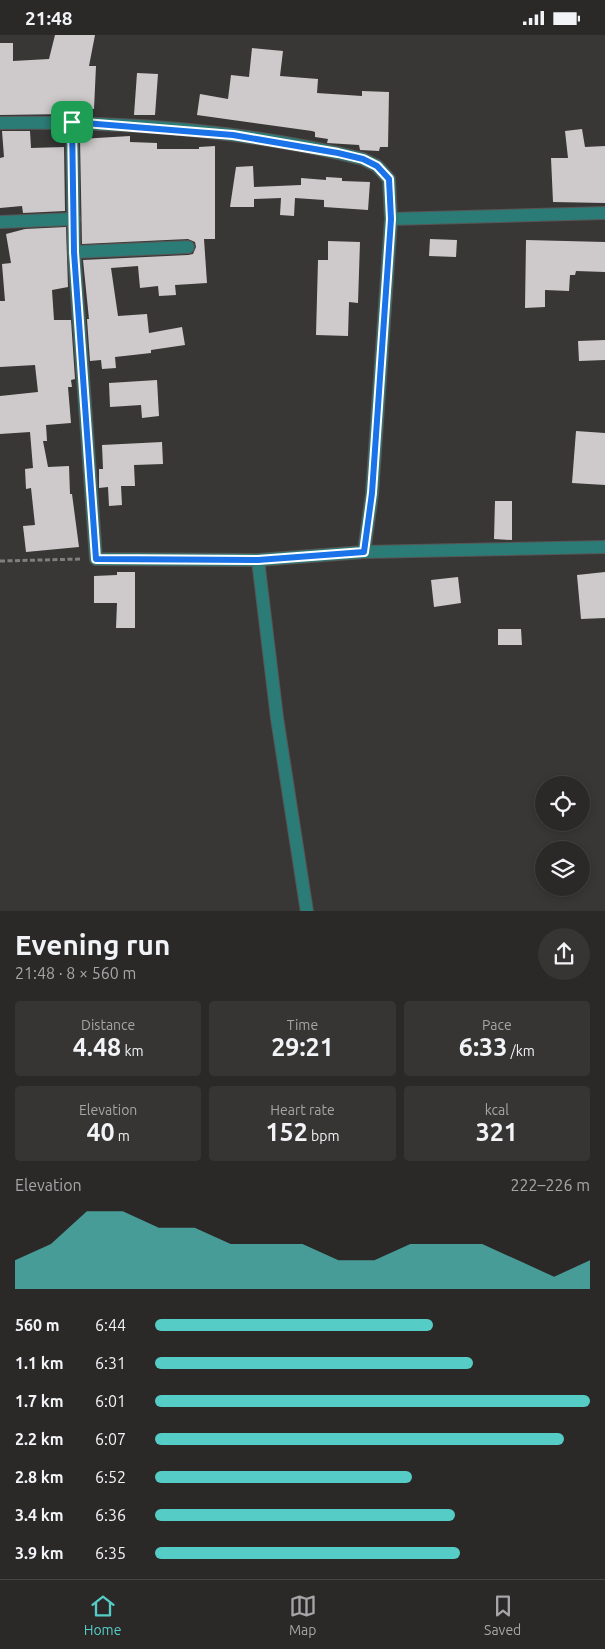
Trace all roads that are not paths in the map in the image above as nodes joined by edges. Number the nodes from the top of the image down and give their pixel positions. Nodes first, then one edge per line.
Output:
1 (72, 122) junction
2 (0, 123) edge
3 (605, 213) edge
4 (74, 219) junction
5 (391, 219) junction
6 (0, 222) edge
7 (188, 247) dead end
8 (74, 252) junction
9 (605, 547) edge
10 (364, 552) junction
11 (258, 560) junction
12 (307, 911) edge

1 - 2 street
1 - 4 street
1 - 5 street
3 - 5 street
4 - 6 street
4 - 8 street
5 - 10 street
7 - 8 street
8 - 11 street
9 - 10 street
10 - 11 street
11 - 12 street

